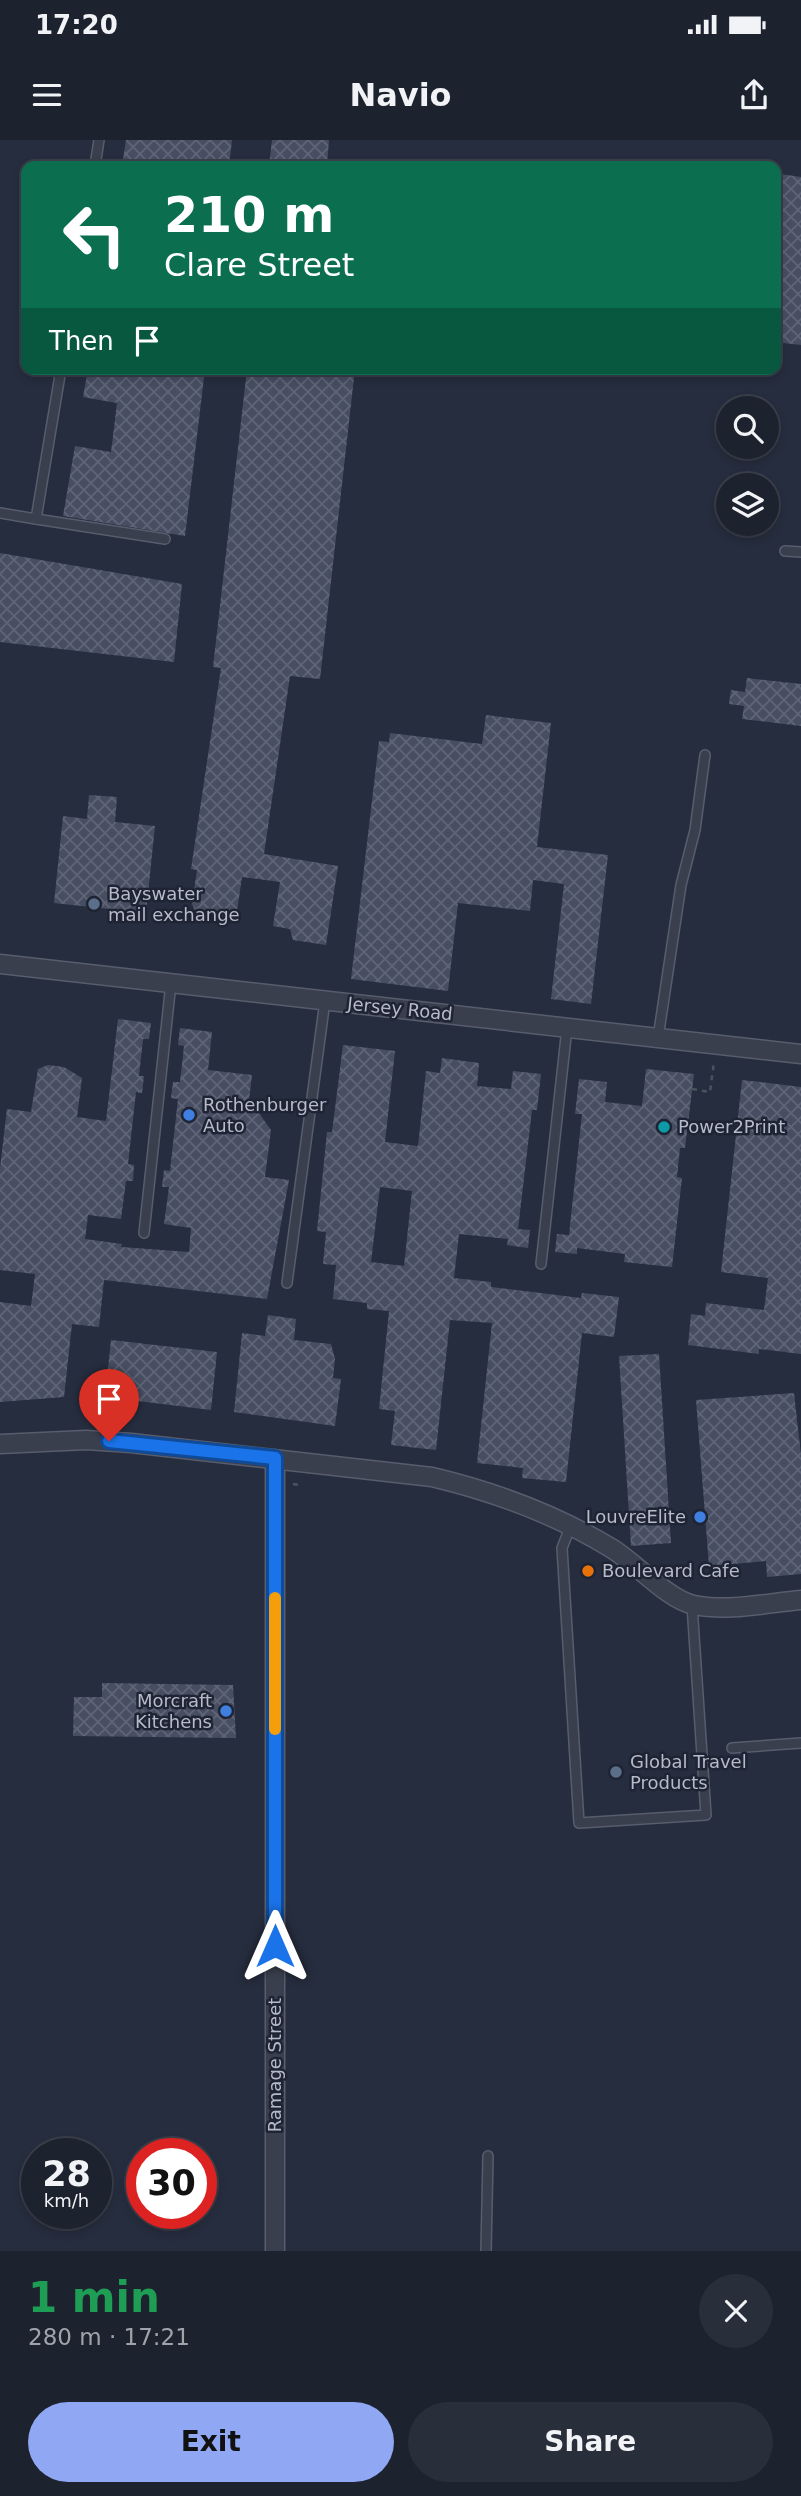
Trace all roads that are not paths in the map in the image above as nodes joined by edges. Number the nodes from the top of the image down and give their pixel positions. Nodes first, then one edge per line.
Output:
1 (99, 140) edge
2 (96, 161) edge
3 (60, 375) edge
4 (0, 513) edge
5 (36, 519) junction
6 (165, 539) dead end
7 (785, 551) dead end
8 (801, 552) edge
9 (705, 755) dead end
10 (0, 964) edge
11 (171, 983) junction
12 (325, 1001) junction
13 (567, 1028) junction
14 (658, 1038) junction
15 (801, 1054) edge
16 (144, 1233) dead end
17 (541, 1264) dead end
18 (288, 1283) dead end
19 (0, 1444) edge
20 (275, 1458) junction
21 (571, 1525) junction
22 (801, 1600) edge
23 (692, 1605) junction
24 (801, 1743) edge
25 (732, 1748) dead end
26 (488, 2157) dead end
27 (275, 2251) edge
28 (486, 2251) edge

1 - 2 lane
3 - 5 lane
4 - 5 lane
5 - 6 lane
7 - 8 lane
9 - 14 lane
10 - 11 street, Jersey Road
11 - 12 street, Jersey Road
11 - 16 lane
12 - 13 street, Jersey Road
12 - 18 lane
13 - 14 street, Jersey Road
13 - 17 lane
14 - 15 street, Jersey Road
19 - 20 street
20 - 21 street
20 - 27 street, Ramage Street
21 - 23 street
21 - 23 lane
22 - 23 street
24 - 25 lane
26 - 28 lane

